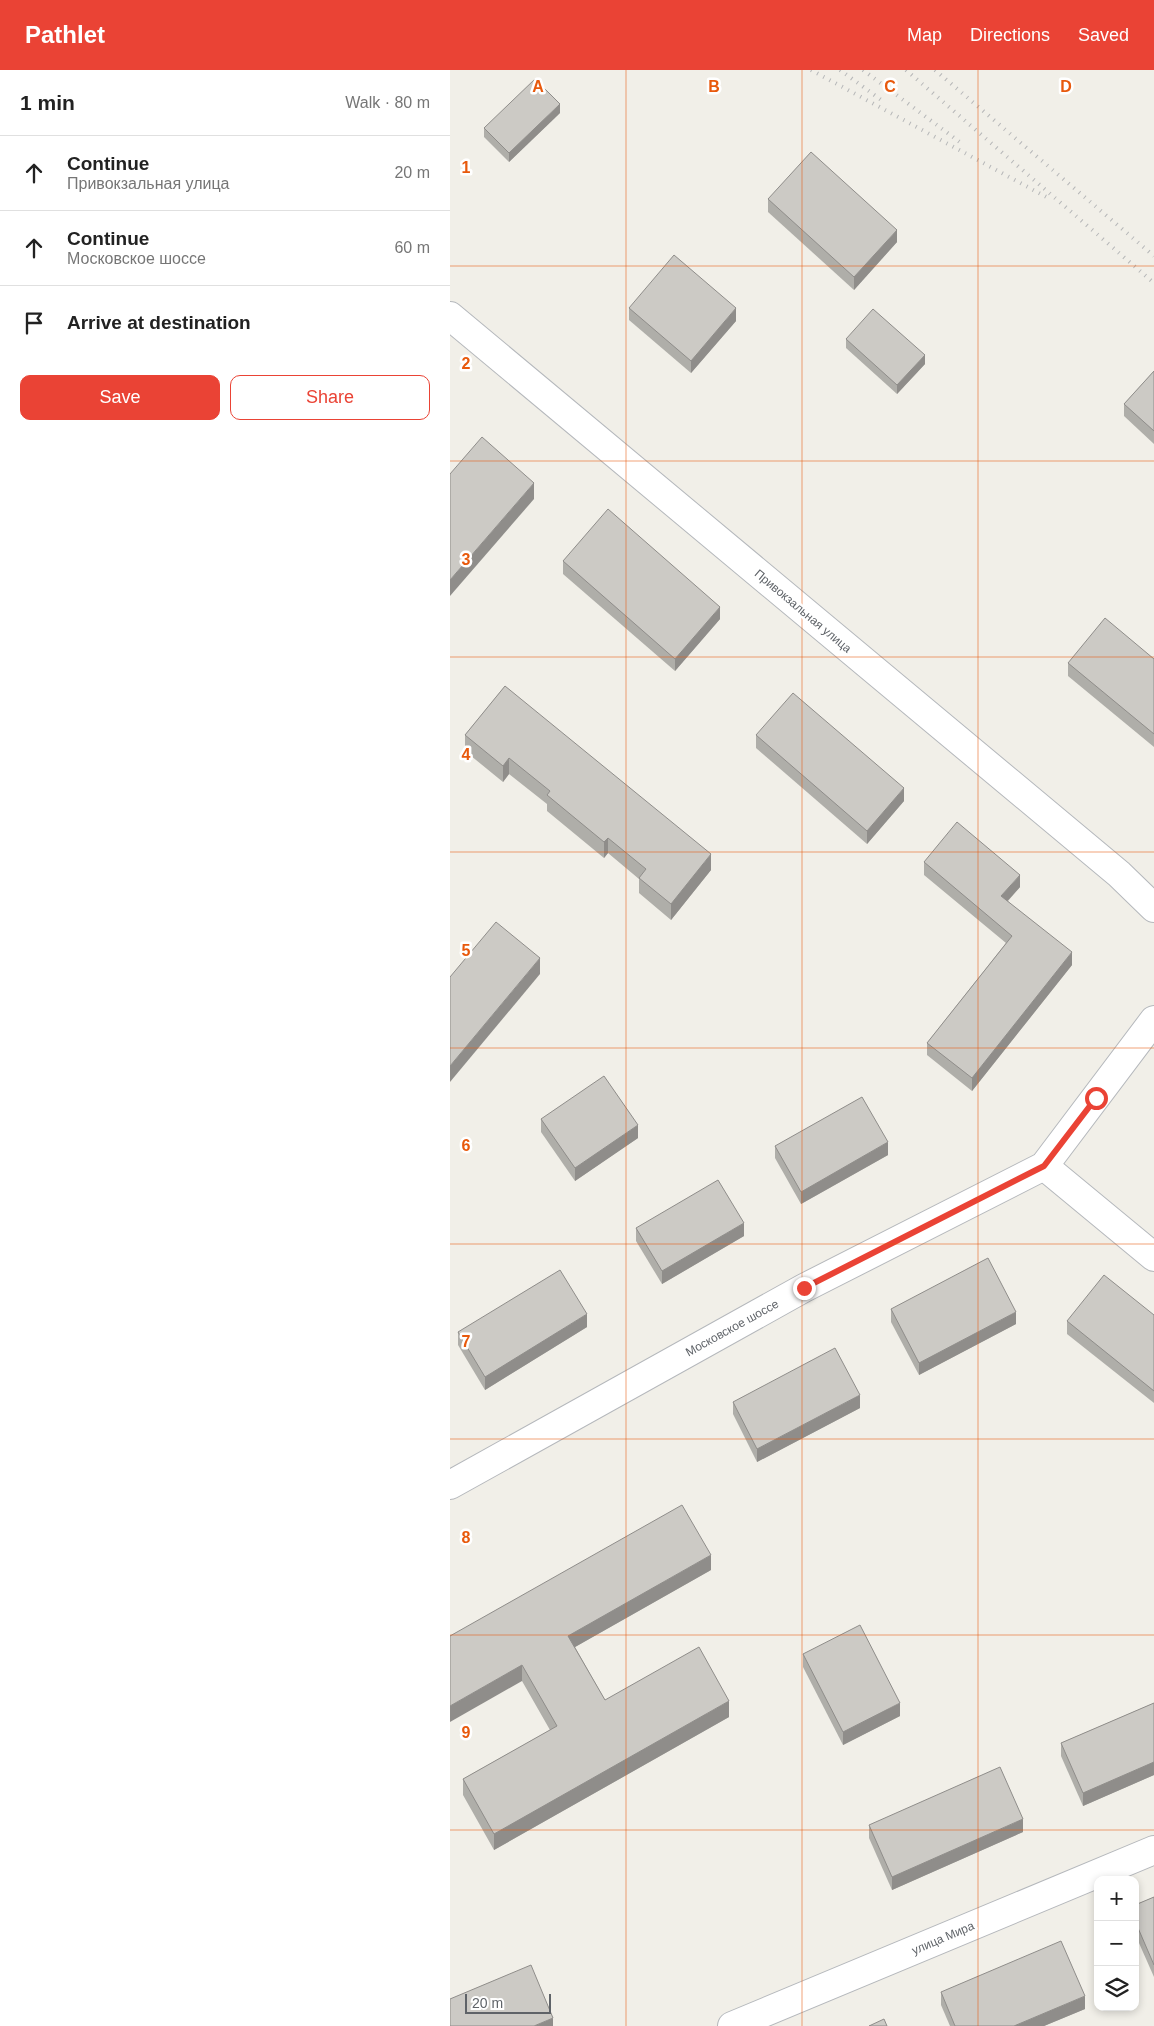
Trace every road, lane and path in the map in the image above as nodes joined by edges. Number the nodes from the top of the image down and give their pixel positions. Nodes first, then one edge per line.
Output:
1 (450, 316) edge
2 (1154, 908) edge
3 (1154, 1020) edge
4 (1044, 1166) junction
5 (1154, 1257) edge
6 (450, 1485) edge
7 (1154, 1850) edge
8 (732, 2026) edge

1 - 2 street, Привокзальная улица
3 - 4 street
4 - 5 street
4 - 6 street, Московское шоссе
7 - 8 street, улица Мира

